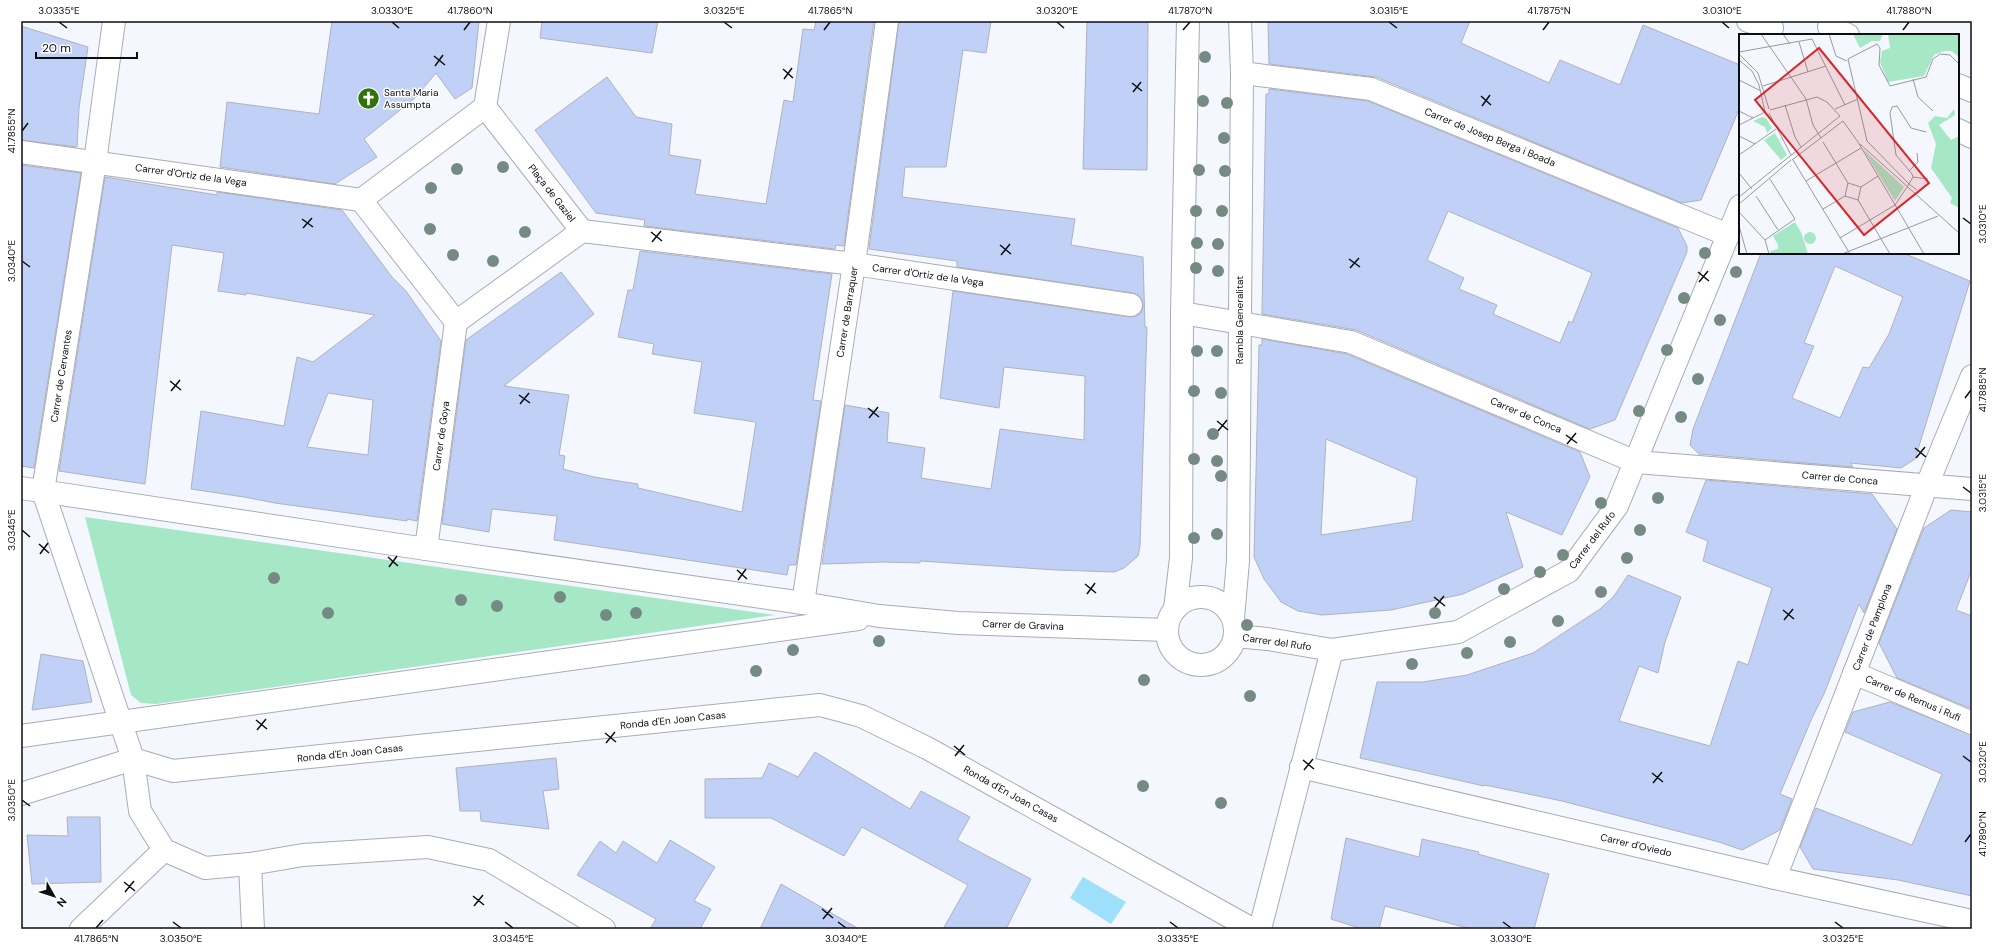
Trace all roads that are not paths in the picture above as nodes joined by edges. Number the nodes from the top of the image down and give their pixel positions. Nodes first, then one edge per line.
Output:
1 (114, 21) edge
2 (499, 21) edge
3 (887, 21) edge
4 (1188, 21) edge
5 (1240, 21) edge
6 (1748, 21) edge
7 (1773, 28) edge
8 (1242, 73) junction
9 (1959, 85) edge
10 (1972, 91) edge
11 (485, 107) junction
12 (1959, 130) edge
13 (1972, 137) edge
14 (21, 152) edge
15 (94, 162) junction
16 (361, 200) junction
17 (1739, 208) edge
18 (582, 232) junction
19 (1728, 235) junction
20 (854, 264) junction
21 (1131, 305) dead end
22 (1182, 313) junction
23 (456, 322) junction
24 (1239, 322) junction
25 (1972, 376) edge
26 (1636, 462) junction
27 (1928, 485) junction
28 (21, 488) edge
29 (1972, 489) edge
30 (43, 491) junction
31 (426, 549) junction
32 (803, 603) junction
33 (1175, 608) junction
34 (879, 616) junction
35 (1234, 627) junction
36 (1167, 630) junction
37 (1332, 650) junction
38 (1854, 673) junction
39 (121, 721) junction
40 (1972, 723) edge
41 (21, 736) edge
42 (133, 760) junction
43 (1301, 767) junction
44 (21, 794) edge
45 (164, 850) junction
46 (250, 864) junction
47 (1775, 878) junction
48 (1972, 921) edge
49 (81, 929) edge
50 (253, 929) edge
51 (604, 929) edge
52 (1252, 929) edge
53 (1260, 929) edge

1 - 15 street, Carrer de Cervantes
2 - 11 street
3 - 20 street, Carrer de Barraquer
4 - 22 street
5 - 8 street, Rambla Generalitat
6 - 7 street
8 - 19 street, Carrer de Josep Berga i Boada
8 - 24 street, Rambla Generalitat
9 - 10 street
11 - 16 street
11 - 18 street, Plaça de Gaziel
12 - 13 street
14 - 15 street, Carrer d'Ortiz de la Vega
15 - 16 street, Carrer d'Ortiz de la Vega
15 - 30 street, Carrer de Cervantes
16 - 23 street
17 - 19 street, Carrer del Rufo
18 - 20 street, Carrer d'Ortiz de la Vega
18 - 23 street, Plaça de Gaziel
19 - 26 street, Carrer del Rufo
20 - 21 street, Carrer d'Ortiz de la Vega
20 - 32 street, Carrer de Barraquer
22 - 24 street, Carrer de Conca
22 - 33 street
23 - 31 street, Carrer de Goya
24 - 26 street, Carrer de Conca
24 - 35 street, Rambla Generalitat
25 - 27 street, Carrer de Pamplona
26 - 27 street, Carrer de Conca
26 - 37 street, Carrer del Rufo
27 - 29 street, Carrer de Conca
27 - 38 street, Carrer de Pamplona
28 - 30 street
30 - 31 street
30 - 39 street, Carrer de Cervantes
31 - 32 street
32 - 34 street
33 - 35 street
33 - 36 street
34 - 36 street, Carrer de Gravina
34 - 39 street
35 - 36 street
35 - 37 street, Carrer del Rufo
37 - 43 street
38 - 40 street, Carrer de Remus i Rufi
38 - 47 street, Carrer de Pamplona
39 - 41 street
39 - 42 street
42 - 44 street
42 - 45 street
42 - 52 street, Ronda d'En Joan Casas
43 - 47 street, Carrer d'Oviedo
43 - 53 street
45 - 46 street
45 - 49 street
46 - 50 street
46 - 51 street
47 - 48 street, Carrer d'Oviedo

